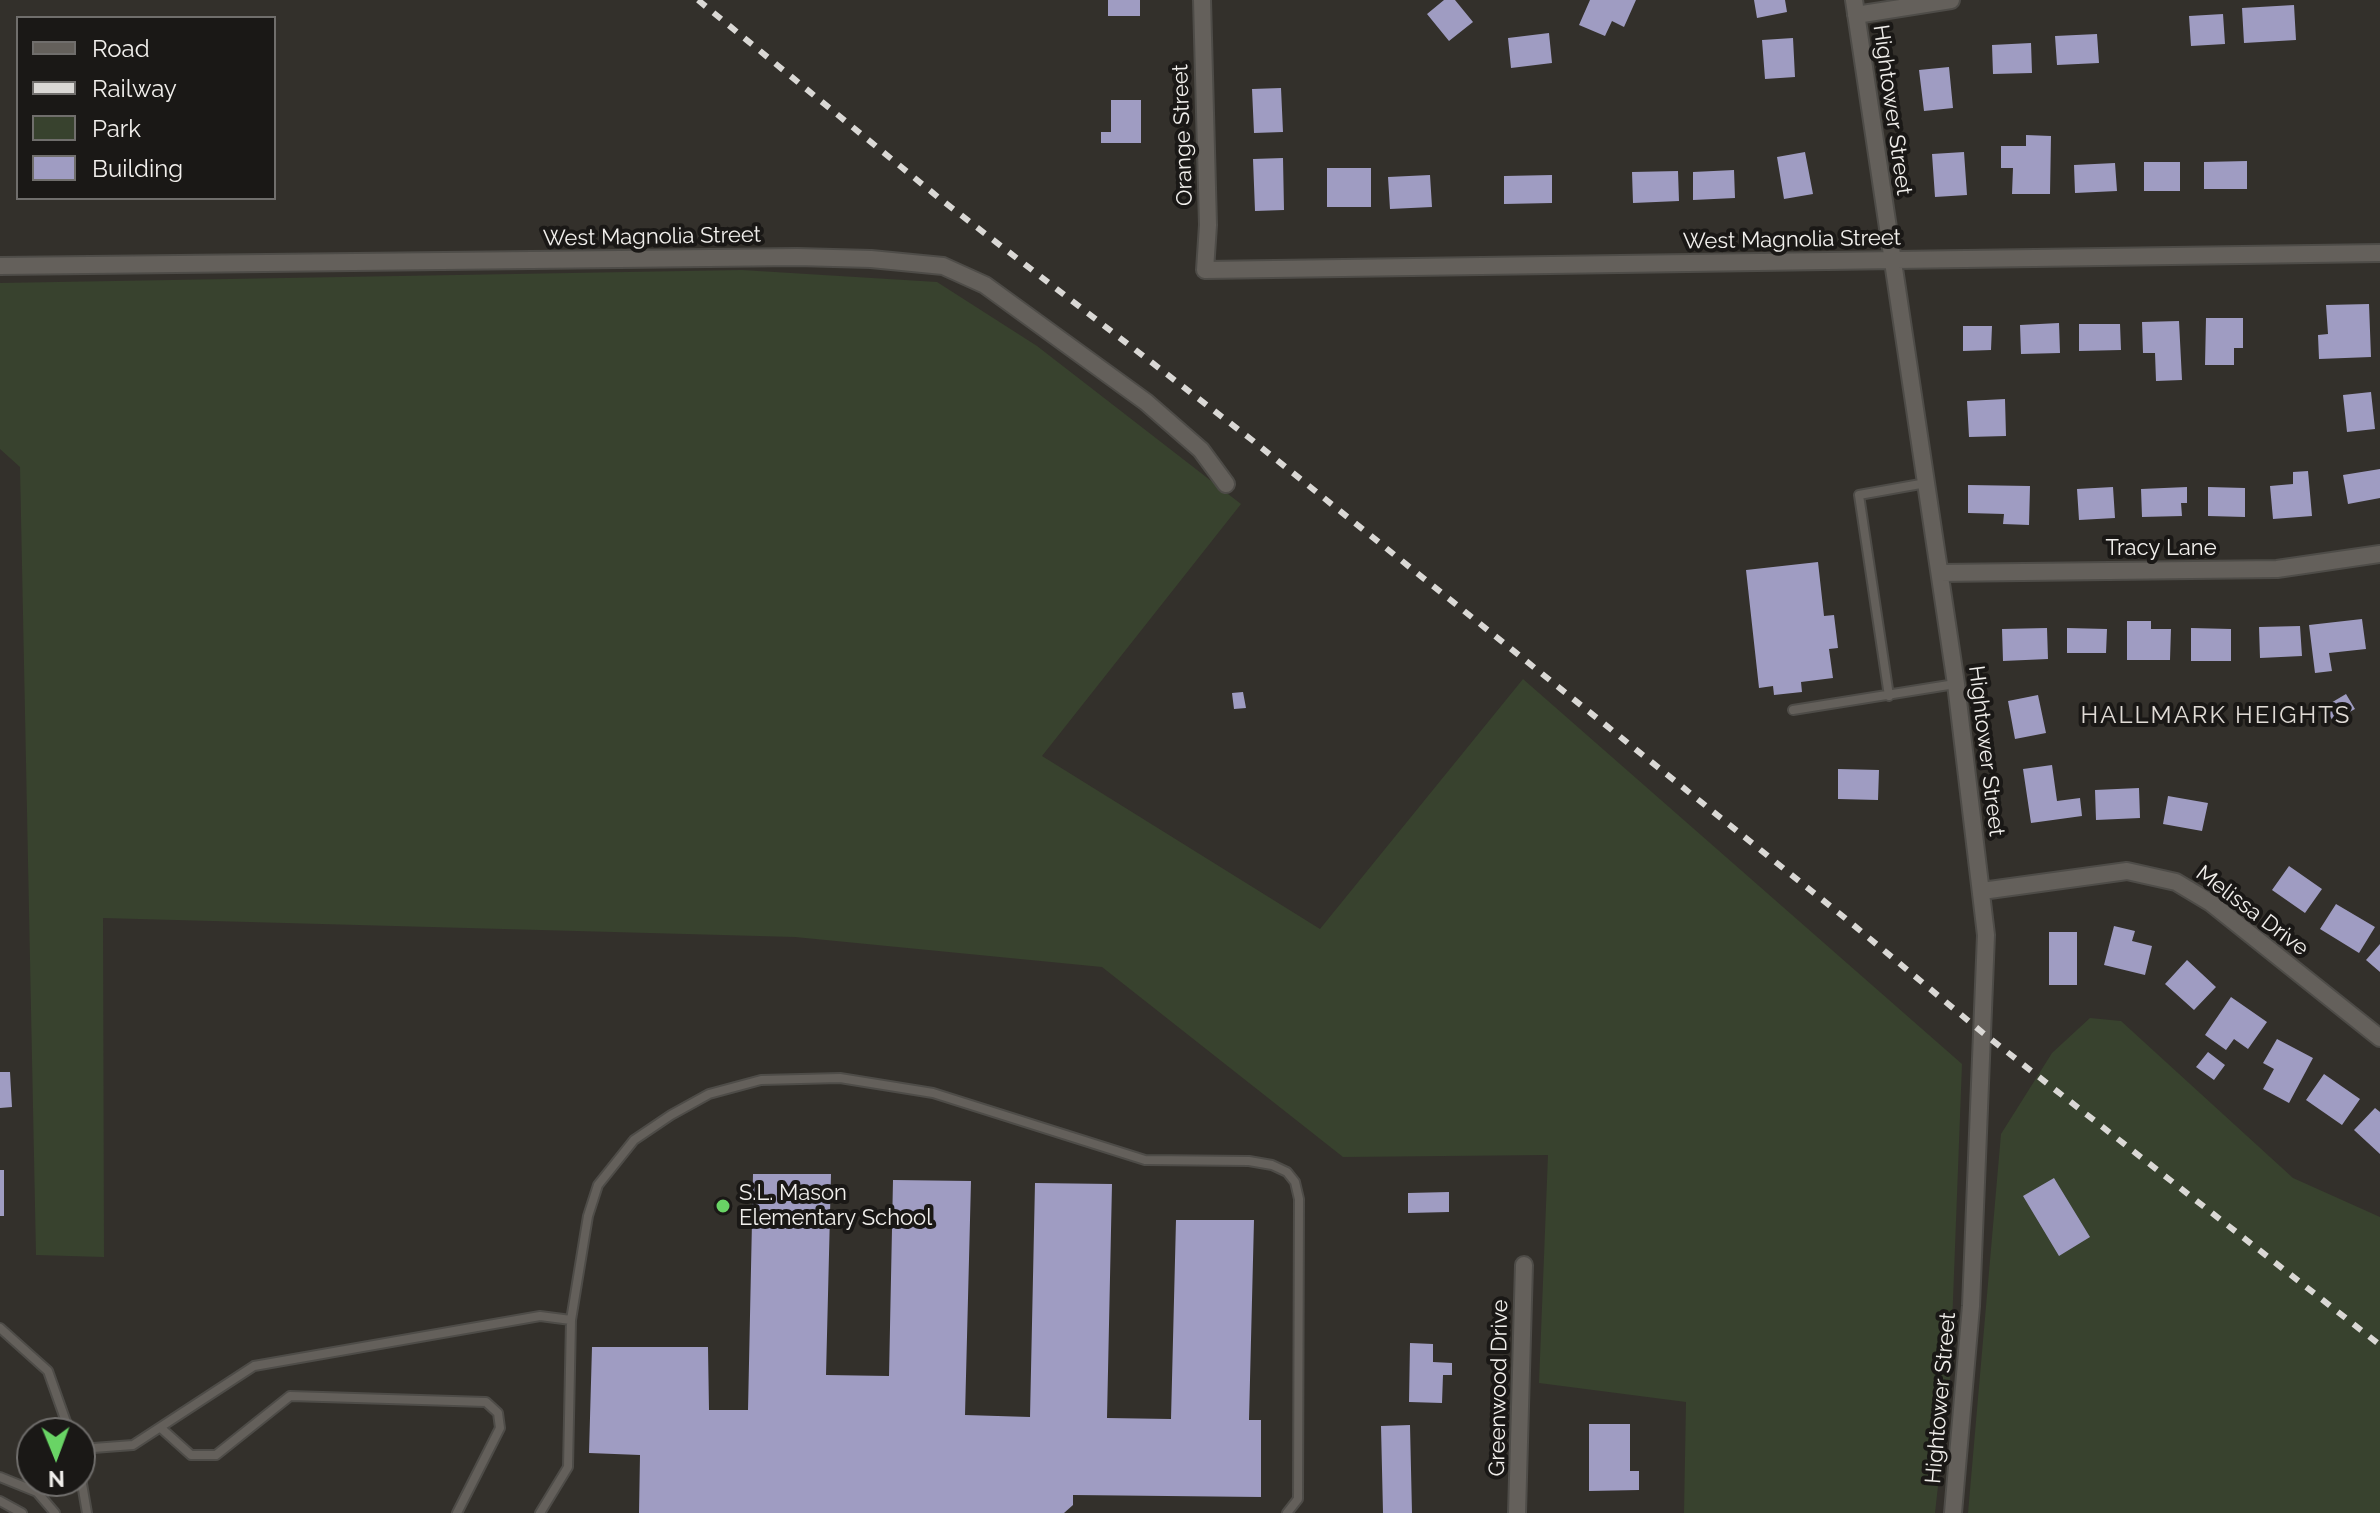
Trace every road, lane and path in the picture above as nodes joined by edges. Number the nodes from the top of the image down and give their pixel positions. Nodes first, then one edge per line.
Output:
1 (1202, 0) edge
2 (1951, 0) edge
3 (1855, 8) edge
4 (2380, 253) edge
5 (1893, 259) junction
6 (0, 266) edge
7 (1205, 270) joint
8 (1927, 483) junction
9 (1226, 484) dead end
10 (2380, 554) edge
11 (1940, 573) junction
12 (1956, 684) junction
13 (1889, 696) junction
14 (1793, 710) dead end
15 (1982, 891) junction
16 (2380, 1038) edge
17 (1524, 1265) dead end
18 (571, 1320) junction
19 (0, 1328) edge
20 (64, 1417) edge
21 (162, 1429) junction
22 (96, 1448) edge
23 (0, 1477) edge
24 (0, 1501) edge
25 (22, 1513) edge
26 (55, 1513) edge
27 (457, 1513) edge
28 (540, 1513) edge
29 (1287, 1513) edge
30 (1517, 1513) edge
31 (1953, 1513) edge

1 - 7 street, Orange Street
2 - 3 street
3 - 5 street, Hightower Street
4 - 5 street, West Magnolia Street
5 - 7 street, West Magnolia Street
5 - 8 street, Hightower Street
6 - 9 street, West Magnolia Street
8 - 11 street, Hightower Street
8 - 13 lane
10 - 11 street, Tracy Lane
11 - 12 street, Hightower Street
12 - 13 lane
12 - 15 street, Hightower Street
13 - 14 lane
15 - 16 street, Melissa Drive
15 - 31 street, Hightower Street
17 - 30 street, Greenwood Drive
18 - 21 lane
18 - 28 lane
18 - 29 lane
19 - 20 lane
21 - 22 lane
21 - 27 lane
23 - 26 lane
24 - 25 lane

